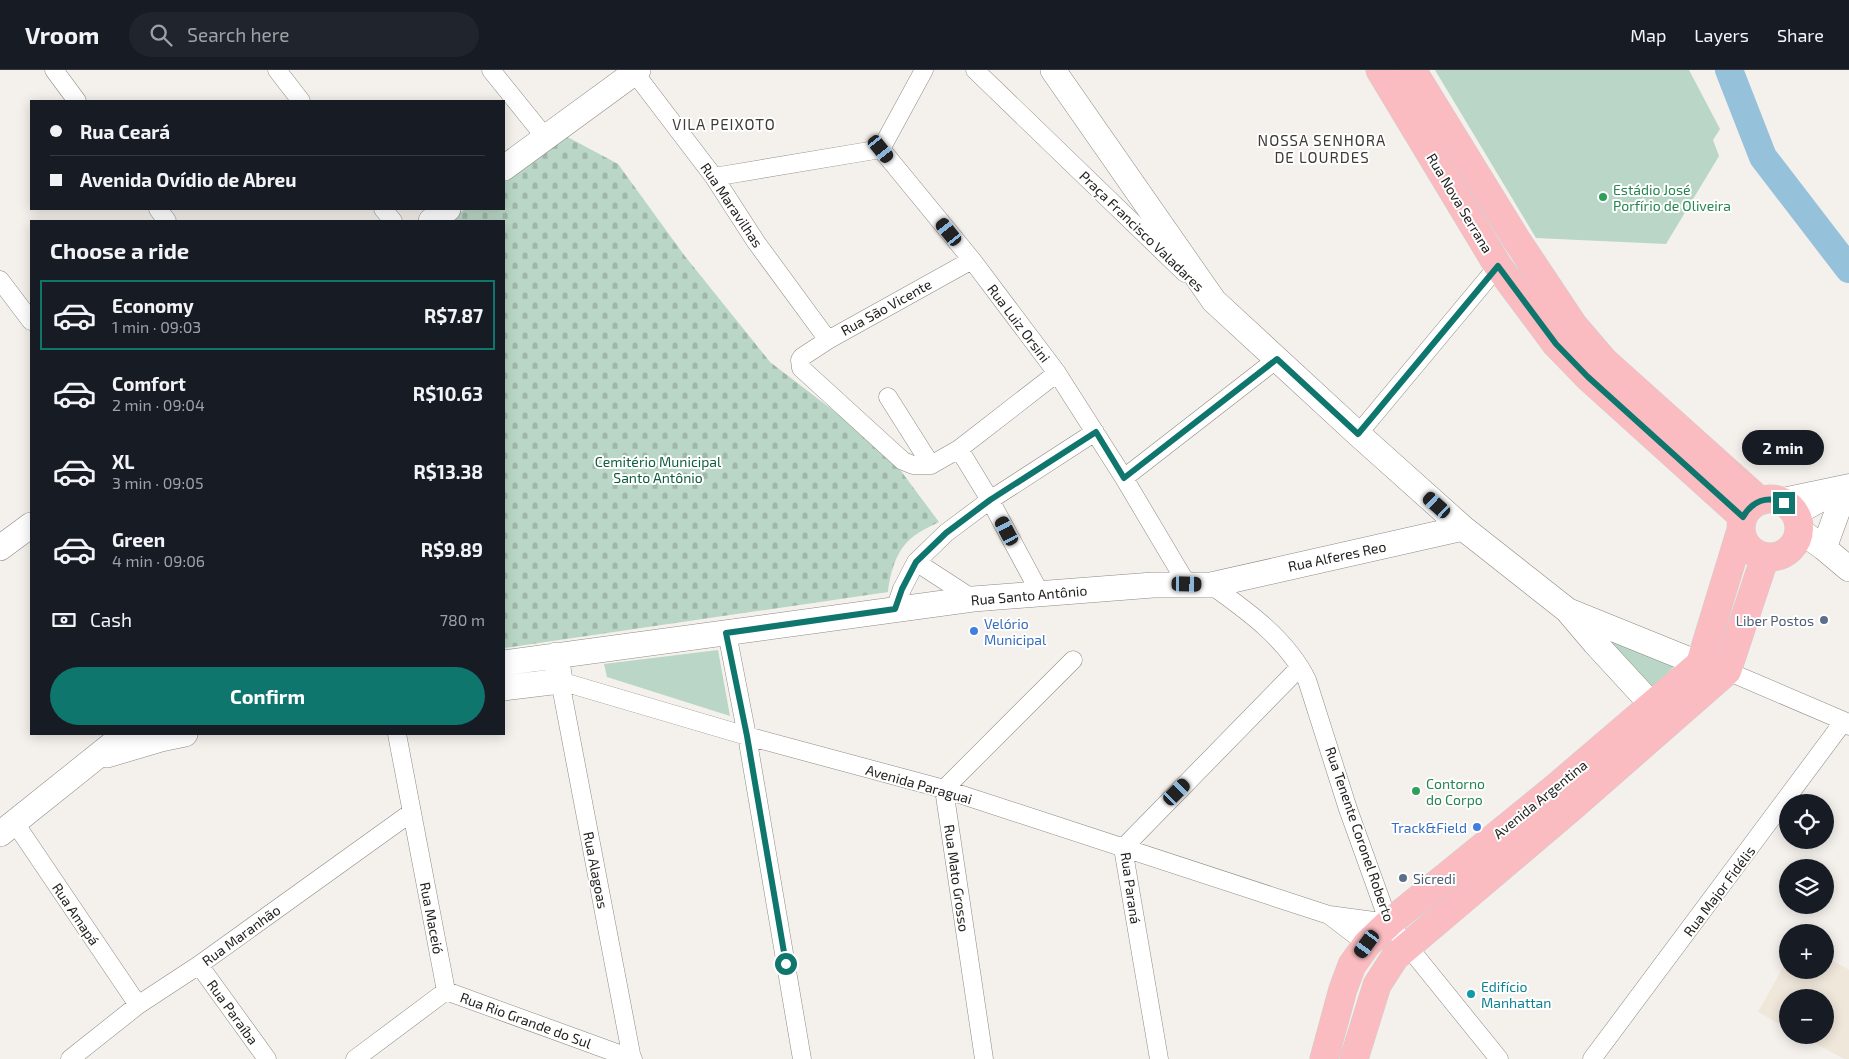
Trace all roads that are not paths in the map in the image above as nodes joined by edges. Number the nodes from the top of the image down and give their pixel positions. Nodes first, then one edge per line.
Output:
1 (54, 70) edge
2 (277, 70) edge
3 (491, 70) edge
4 (924, 70) edge
5 (975, 70) edge
6 (1053, 70) edge
7 (1380, 70) edge
8 (1412, 70) edge
9 (636, 71) edge
10 (76, 100) edge
11 (300, 100) edge
12 (545, 137) junction
13 (881, 149) junction
14 (505, 167) edge
15 (714, 177) junction
16 (159, 210) edge
17 (384, 210) edge
18 (447, 210) edge
19 (167, 220) edge
20 (392, 220) edge
21 (432, 220) edge
22 (972, 260) junction
23 (1498, 266) junction
24 (0, 280) edge
25 (1214, 301) junction
26 (30, 320) edge
27 (828, 340) junction
28 (1277, 359) junction
29 (1057, 373) junction
30 (888, 397) dead end
31 (1096, 432) junction
32 (1358, 434) junction
33 (959, 449) junction
34 (931, 465) junction
35 (1124, 478) junction
36 (1849, 483) edge
37 (1849, 488) edge
38 (1849, 496) edge
39 (990, 500) junction
40 (1754, 512) junction
41 (1798, 523) junction
42 (30, 526) edge
43 (1464, 528) junction
44 (2, 542) edge
45 (1824, 548) junction
46 (1765, 557) junction
47 (916, 562) junction
48 (1849, 568) edge
49 (1187, 584) junction
50 (1211, 584) junction
51 (1040, 593) junction
52 (973, 599) junction
53 (895, 609) junction
54 (1567, 610) junction
55 (726, 633) junction
56 (556, 654) junction
57 (1073, 660) dead end
58 (505, 663) edge
59 (1700, 664) junction
60 (1300, 667) junction
61 (1727, 671) junction
62 (560, 681) junction
63 (505, 688) edge
64 (1652, 706) junction
65 (1846, 724) edge
66 (124, 735) edge
67 (180, 735) edge
68 (397, 735) edge
69 (747, 736) junction
70 (90, 761) junction
71 (944, 789) junction
72 (412, 812) junction
73 (7, 829) edge
74 (1122, 848) junction
75 (1329, 915) junction
76 (1389, 923) junction
77 (1367, 944) junction
78 (1407, 946) junction
79 (199, 965) junction
80 (446, 991) junction
81 (138, 1005) junction
82 (70, 1059) edge
83 (267, 1059) edge
84 (355, 1059) edge
85 (633, 1059) edge
86 (802, 1059) edge
87 (984, 1059) edge
88 (1159, 1059) edge
89 (1324, 1059) edge
90 (1354, 1059) edge
91 (1499, 1059) edge
92 (1592, 1059) edge

1 - 10 street
2 - 11 street
3 - 12 street
4 - 13 street
5 - 25 street, Praça Francisco Valadares
6 - 25 street, Praça Francisco Valadares
7 - 23 main road, Rua Nova Serrana
8 - 40 main road, Rua Nova Serrana
9 - 12 street
9 - 15 street, Rua Maravilhas
12 - 14 street
13 - 15 street
13 - 22 street, Rua Luiz Orsini
15 - 27 street, Rua Maravilhas
16 - 19 street
17 - 20 street
18 - 21 street
22 - 27 street, Rua São Vicente
22 - 29 street, Rua Luiz Orsini
23 - 32 street
23 - 40 main road, Rua Nova Serrana
24 - 26 street
25 - 28 street
27 - 34 street, Rua São Vicente
28 - 32 street
28 - 35 street
29 - 31 street, Rua Luiz Orsini
29 - 33 street
30 - 34 street
31 - 35 street, Rua Luiz Orsini
31 - 39 street
32 - 43 street
33 - 34 street
33 - 39 street
35 - 49 street, Rua Luiz Orsini
36 - 40 street
37 - 41 street
38 - 45 street
39 - 47 street
39 - 51 street
40 - 41 main road
40 - 46 main road
40 - 59 main road
41 - 45 street
41 - 46 main road
42 - 44 street
43 - 50 street, Rua Alferes Reo
43 - 54 street
45 - 48 street
46 - 61 main road
47 - 52 street
47 - 53 street
49 - 50 street, Rua Santo Antônio
49 - 51 street, Rua Santo Antônio
50 - 60 street
51 - 52 street, Rua Santo Antônio
52 - 53 street, Rua Santo Antônio
53 - 55 street, Rua Santo Antônio
54 - 59 street
54 - 64 street
55 - 56 street, Rua Santo Antônio
55 - 69 street
56 - 58 street
56 - 62 street
57 - 71 street
59 - 64 main road, Avenida Argentina
60 - 74 street, Rua Paraná
60 - 76 street, Rua Tenente Coronel Roberto
61 - 65 street
61 - 78 main road, Avenida Argentina
62 - 63 street, Avenida Paraguai
62 - 69 street, Avenida Paraguai
62 - 85 street, Rua Alagoas
64 - 76 main road, Avenida Argentina
65 - 92 street, Rua Major Fidélis
66 - 70 street
67 - 70 street
68 - 72 street, Rua Maceió
69 - 71 street, Avenida Paraguai
69 - 86 street
70 - 73 street
71 - 74 street, Avenida Paraguai
71 - 87 street, Rua Mato Grosso
72 - 79 street, Rua Maranhão
72 - 80 street, Rua Maceió
73 - 81 street, Rua Amapá
74 - 75 street, Avenida Paraguai
74 - 88 street, Rua Paraná
75 - 76 street, Avenida Paraguai
75 - 77 street, Avenida Paraguai
76 - 77 main road, Avenida Argentina
76 - 78 street, Rua Tenente Coronel Roberto
77 - 89 main road, Avenida Argentina
78 - 90 main road, Avenida Argentina
78 - 91 street, Rua Tenente Coronel Roberto
79 - 81 street, Rua Maranhão
79 - 83 street, Rua Paraíba
80 - 84 street
80 - 85 street, Rua Rio Grande do Sul
81 - 82 street, Rua Maranhão

